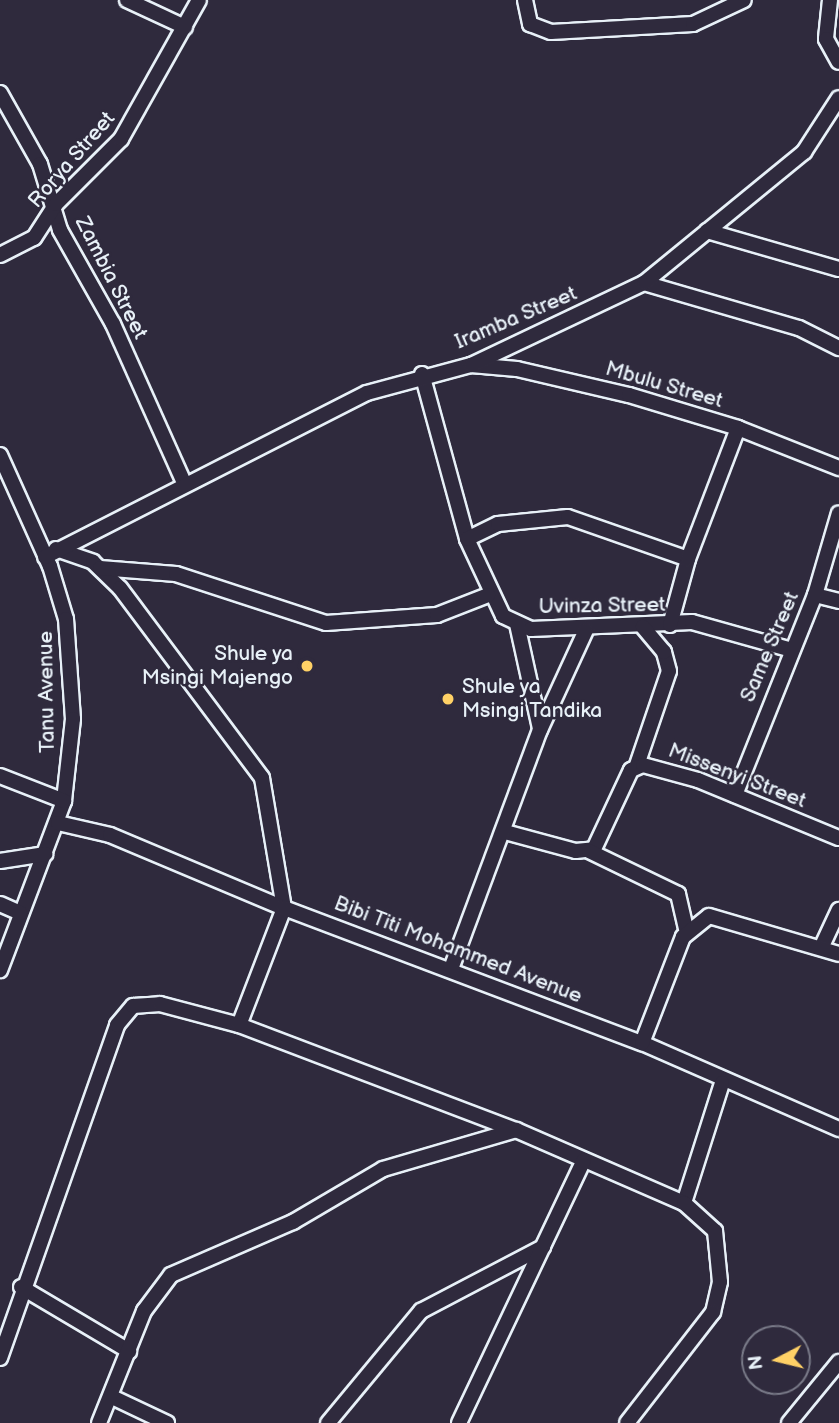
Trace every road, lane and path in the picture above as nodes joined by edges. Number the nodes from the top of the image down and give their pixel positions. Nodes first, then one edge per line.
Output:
1 (127, 0) edge
2 (199, 0) edge
3 (525, 0) edge
4 (744, 0) edge
5 (829, 0) edge
6 (839, 2) edge
7 (185, 27) junction
8 (839, 62) edge
9 (0, 93) edge
10 (839, 98) edge
11 (835, 116) edge
12 (56, 204) junction
13 (707, 231) junction
14 (0, 256) edge
15 (839, 269) edge
16 (644, 282) junction
17 (839, 348) edge
18 (471, 365) junction
19 (422, 374) junction
20 (738, 428) junction
21 (0, 455) edge
22 (839, 468) edge
23 (184, 483) junction
24 (839, 513) edge
25 (467, 538) junction
26 (51, 553) junction
27 (688, 559) junction
28 (100, 568) junction
29 (488, 595) junction
30 (815, 595) junction
31 (839, 601) edge
32 (517, 624) junction
33 (670, 625) junction
34 (643, 627) junction
35 (586, 630) junction
36 (789, 649) junction
37 (540, 730) junction
38 (637, 765) junction
39 (0, 775) edge
40 (735, 795) junction
41 (64, 801) junction
42 (58, 823) junction
43 (505, 832) junction
44 (839, 838) edge
45 (589, 851) junction
46 (45, 854) junction
47 (0, 861) edge
48 (0, 904) edge
49 (284, 908) junction
50 (839, 910) edge
51 (20, 913) junction
52 (687, 932) junction
53 (821, 946) junction
54 (839, 954) edge
55 (451, 969) junction
56 (0, 970) edge
57 (239, 1025) junction
58 (642, 1043) junction
59 (722, 1083) junction
60 (839, 1129) edge
61 (516, 1130) junction
62 (584, 1160) junction
63 (684, 1203) junction
64 (543, 1247) junction
65 (21, 1287) junction
66 (7, 1308) edge
67 (129, 1351) junction
68 (0, 1358) edge
69 (839, 1362) edge
70 (112, 1397) junction
71 (99, 1423) edge
72 (167, 1423) edge
73 (328, 1423) edge
74 (458, 1423) edge
75 (627, 1423) edge
76 (789, 1423) edge

1 - 7 street
2 - 7 street, Rorya Street
3 - 4 street
5 - 6 street
5 - 8 street
7 - 12 street, Rorya Street
9 - 12 street, Zambia Street
10 - 11 street, Iramba Street
11 - 13 street, Iramba Street
12 - 14 street, Rorya Street
12 - 23 street, Zambia Street
13 - 15 street
13 - 16 street, Iramba Street
16 - 17 street
16 - 18 street, Iramba Street
18 - 19 street, Iramba Street
18 - 20 street, Mbulu Street
19 - 23 street, Iramba Street
19 - 25 street, Uvinza Street
20 - 22 street, Mbulu Street
20 - 27 street
21 - 26 street, Tanu Avenue
23 - 26 street, Iramba Street
24 - 30 street, Same Street
25 - 27 street
25 - 29 street, Uvinza Street
26 - 28 street
26 - 41 street, Tanu Avenue
27 - 33 street
28 - 29 street
28 - 49 street
29 - 32 street, Uvinza Street
30 - 31 street
30 - 36 street, Same Street
32 - 35 street, Uvinza Street
32 - 37 street
33 - 34 street, Uvinza Street
33 - 36 street, Uvinza Street
34 - 35 street, Uvinza Street
34 - 38 street
35 - 37 street
36 - 40 street, Same Street
37 - 43 street
38 - 40 street, Missenyi Street
38 - 45 street, Missenyi Street
39 - 41 street
40 - 44 street, Missenyi Street
41 - 42 street, Tanu Avenue
42 - 46 street, Tanu Avenue
42 - 49 street, Bibi Titi Mohammed Avenue
43 - 45 street
43 - 55 street
45 - 52 street
46 - 47 street
46 - 51 street, Tanu Avenue
48 - 51 street
49 - 55 street, Bibi Titi Mohammed Avenue
49 - 57 street
50 - 53 street
51 - 56 street, Tanu Avenue
52 - 53 street
52 - 58 street
53 - 54 street
55 - 58 street, Bibi Titi Mohammed Avenue
57 - 61 street
57 - 65 street
58 - 59 street, Bibi Titi Mohammed Avenue
59 - 60 street, Bibi Titi Mohammed Avenue
59 - 63 street
61 - 62 street
61 - 67 street
62 - 63 street
62 - 64 street
63 - 75 street
64 - 73 street
64 - 74 street
65 - 66 street
65 - 67 street
66 - 68 street
67 - 70 street
69 - 76 street
70 - 71 street
70 - 72 street

